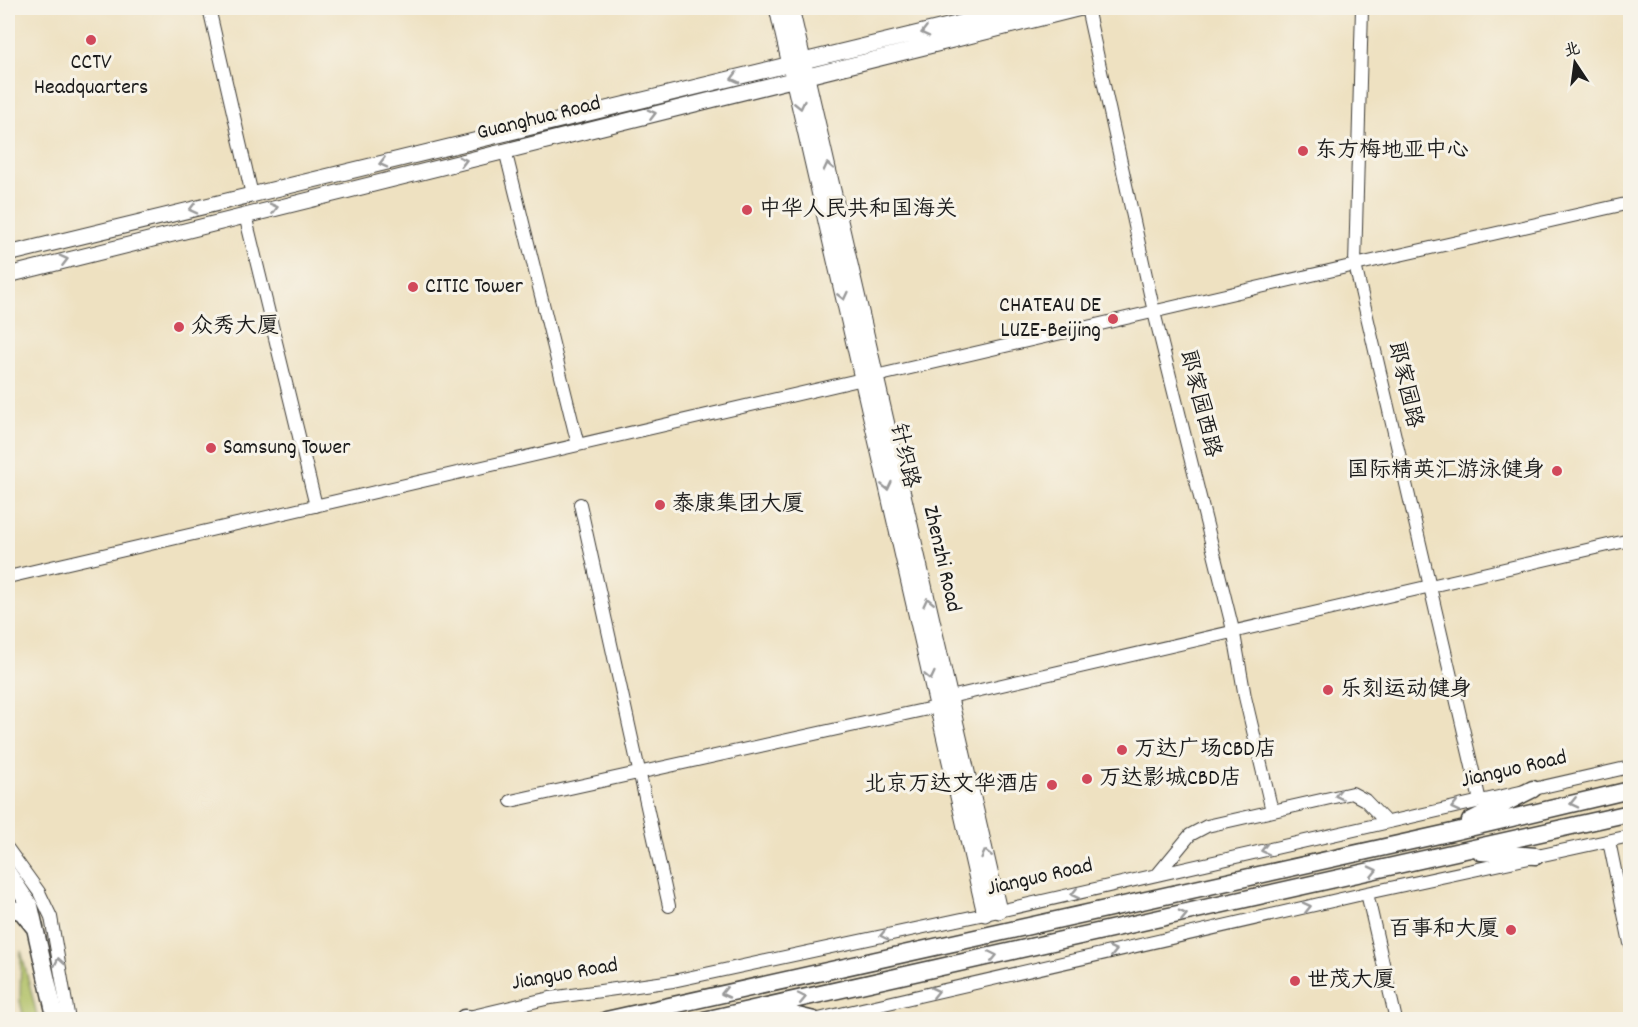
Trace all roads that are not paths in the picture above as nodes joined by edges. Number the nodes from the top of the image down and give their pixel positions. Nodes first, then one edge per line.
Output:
1 (209, 8) edge
2 (777, 8) edge
3 (791, 8) edge
4 (1022, 8) edge
5 (1081, 8) edge
6 (1087, 8) edge
7 (1362, 8) edge
8 (798, 70) junction
9 (505, 150) junction
10 (252, 195) junction
11 (1630, 203) edge
12 (245, 215) junction
13 (8, 254) edge
14 (1355, 264) junction
15 (8, 275) edge
16 (1155, 312) junction
17 (869, 378) junction
18 (578, 445) junction
19 (580, 504) dead end
20 (316, 506) junction
21 (1630, 540) edge
22 (8, 577) edge
23 (1430, 586) junction
24 (1234, 634) junction
25 (944, 702) junction
26 (1630, 767) edge
27 (640, 772) junction
28 (1533, 789) junction
29 (1630, 790) edge
30 (511, 801) dead end
31 (1480, 801) junction
32 (1272, 811) junction
33 (1630, 813) edge
34 (1386, 822) junction
35 (1448, 833) junction
36 (1630, 836) edge
37 (1609, 841) junction
38 (8, 849) edge
39 (1462, 851) junction
40 (1536, 856) junction
41 (8, 873) edge
42 (1157, 875) junction
43 (1367, 893) junction
44 (669, 906) dead end
45 (8, 907) edge
46 (992, 912) junction
47 (39, 935) junction
48 (1630, 943) edge
49 (762, 1007) junction
50 (460, 1019) edge
51 (56, 1020) edge
52 (69, 1020) edge
53 (484, 1020) edge
54 (606, 1020) edge
55 (704, 1020) edge
56 (814, 1020) edge
57 (1396, 1020) edge

1 - 10 street
2 - 8 main road
3 - 8 main road, Zhenzhi Road
4 -> 8 main road, Guanghua Road
5 - 8 main road, Guanghua Road
6 - 16 street, 郎家园西路
7 - 14 street, 郎家园路
9 -> 8 main road, Guanghua Road
8 -> 10 main road, Guanghua Road
8 - 17 main road, Zhenzhi Road
12 -> 9 main road, Guanghua Road
9 - 18 street
10 -> 13 main road, Guanghua Road
11 - 14 street
15 -> 12 main road, Guanghua Road
12 - 20 street
14 - 16 street
14 - 23 street, 郎家园路
16 - 17 street
16 - 24 street, 郎家园西路
17 - 18 street
17 - 25 main road, Zhenzhi Road
18 - 20 street
19 - 27 street
20 - 22 street
21 - 23 street
23 - 24 street
23 - 31 street, 郎家园路
24 - 25 street
24 - 32 street, 郎家园西路
25 - 27 street
25 - 46 main road, Zhenzhi Road
26 - 28 street, Jianguo Road
27 - 30 street
27 - 44 street
28 - 31 street, Jianguo Road
28 - 35 highway
29 -> 35 highway, Jianguo Road
31 -> 34 street, Jianguo Road
34 -> 32 street
32 - 42 street
33 - 39 highway
34 -> 42 street, Jianguo Road
35 -> 54 highway, Jianguo Road
36 - 37 street
37 - 40 street
37 - 48 street
52 -> 38 street
39 - 40 highway
49 -> 39 highway
40 - 43 street
41 - 47 highway
42 -> 46 street, Jianguo Road
56 -> 43 street
43 - 57 street
45 - 47 highway
46 -> 50 street, Jianguo Road
47 - 51 highway
49 - 55 highway
49 - 56 highway
50 - 53 highway

